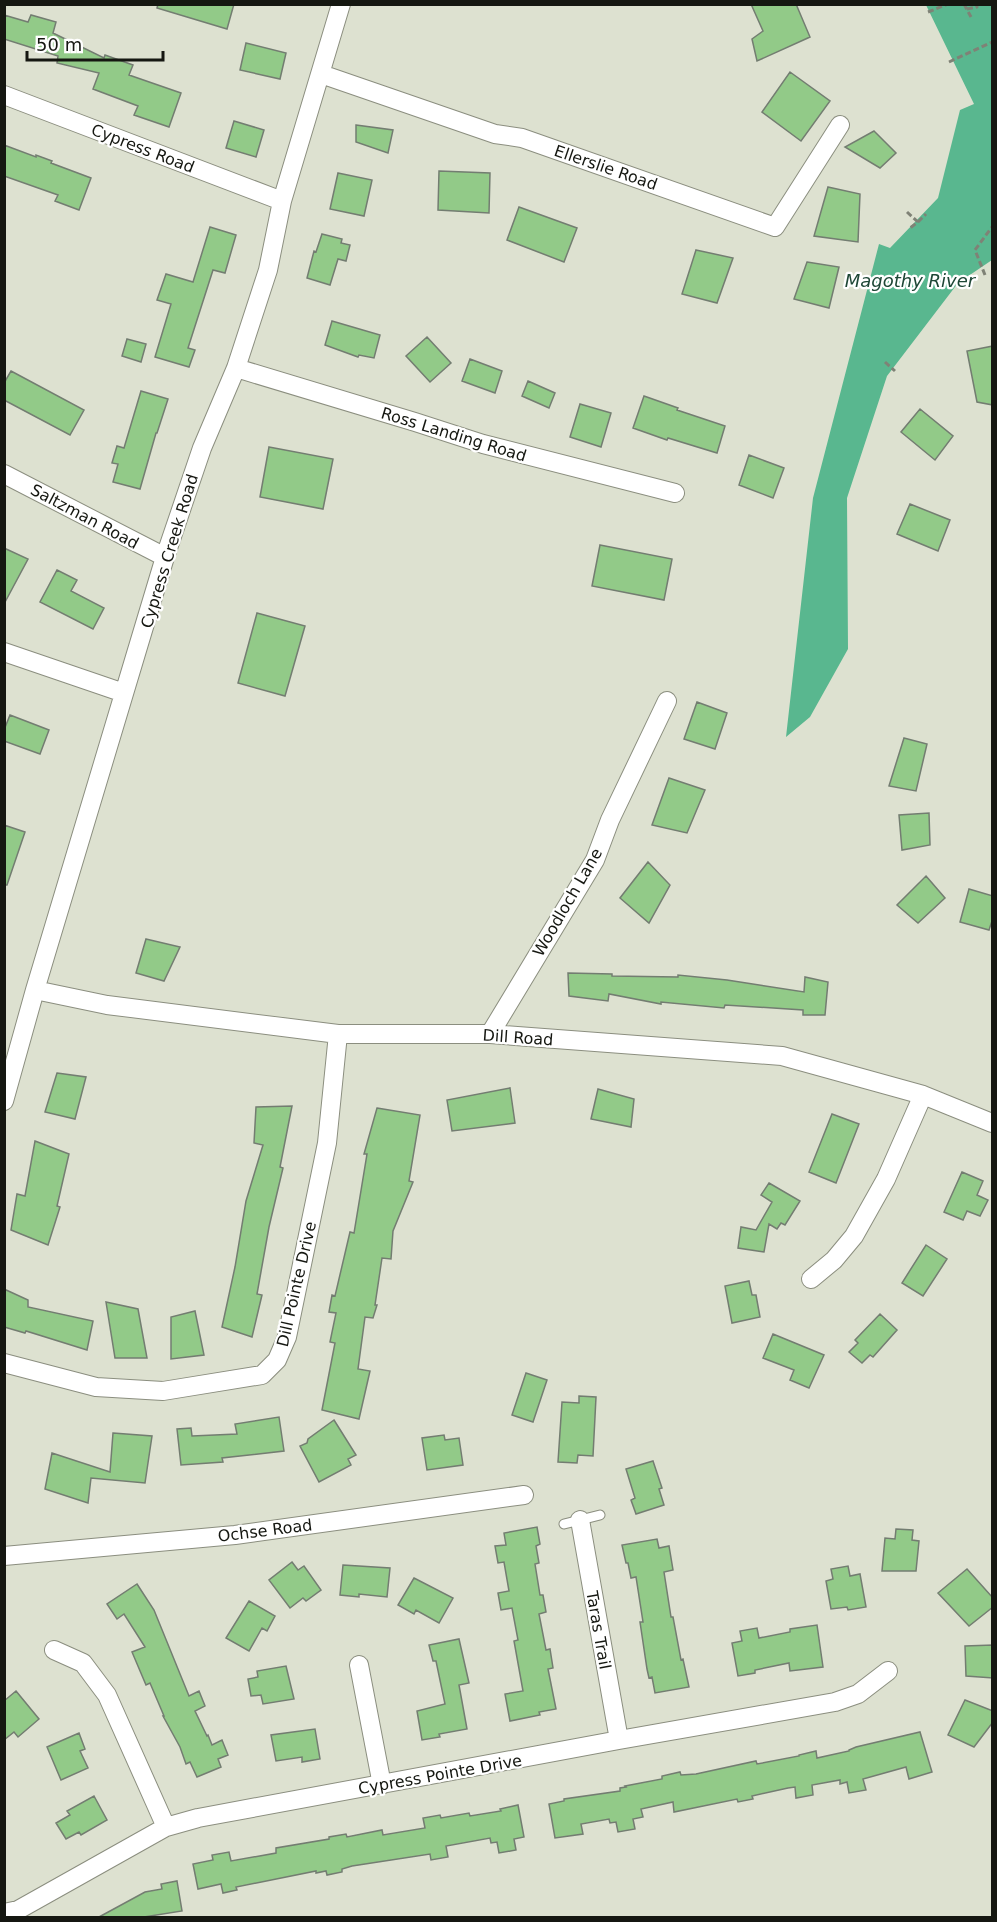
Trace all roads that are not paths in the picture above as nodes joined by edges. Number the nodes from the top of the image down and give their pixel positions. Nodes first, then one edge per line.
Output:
1 (339, 5) edge
2 (321, 74) junction
3 (4, 95) edge
4 (840, 125) dead end
5 (282, 201) junction
6 (236, 368) junction
7 (4, 474) edge
8 (675, 493) dead end
9 (165, 557) junction
10 (4, 652) edge
11 (124, 693) junction
12 (666, 701) dead end
13 (35, 990) junction
14 (338, 1034) junction
15 (490, 1034) junction
16 (923, 1095) junction
17 (4, 1101) edge
18 (993, 1123) edge
19 (811, 1279) dead end
20 (4, 1363) edge
21 (524, 1496) dead end
22 (600, 1515) dead end
23 (572, 1522) joint
24 (4, 1556) edge
25 (54, 1650) dead end
26 (359, 1665) dead end
27 (888, 1671) dead end
28 (619, 1740) junction
29 (382, 1785) junction
30 (166, 1827) junction
31 (4, 1912) edge

1 - 2 street, Cypress Creek Road
2 - 4 street, Ellerslie Road
2 - 5 street, Cypress Creek Road
3 - 5 street, Cypress Road
5 - 6 street, Cypress Creek Road
6 - 8 street, Ross Landing Road
6 - 9 street, Cypress Creek Road
7 - 9 street, Saltzman Road
9 - 11 street, Cypress Creek Road
10 - 11 street
11 - 13 street, Cypress Creek Road
12 - 15 street, Woodloch Lane
13 - 14 street, Dill Road
13 - 17 street, Cypress Creek Road
14 - 15 street, Dill Road
14 - 20 street, Dill Pointe Drive
15 - 16 street, Dill Road
16 - 18 street, Dill Road
16 - 19 street
21 - 24 street, Ochse Road
22 - 23 lane
23 - 28 street, Taras Trail
25 - 30 street
26 - 29 street
27 - 28 street, Cypress Pointe Drive
28 - 29 street, Cypress Pointe Drive
29 - 30 street, Cypress Pointe Drive
30 - 31 street, Cypress Pointe Drive

